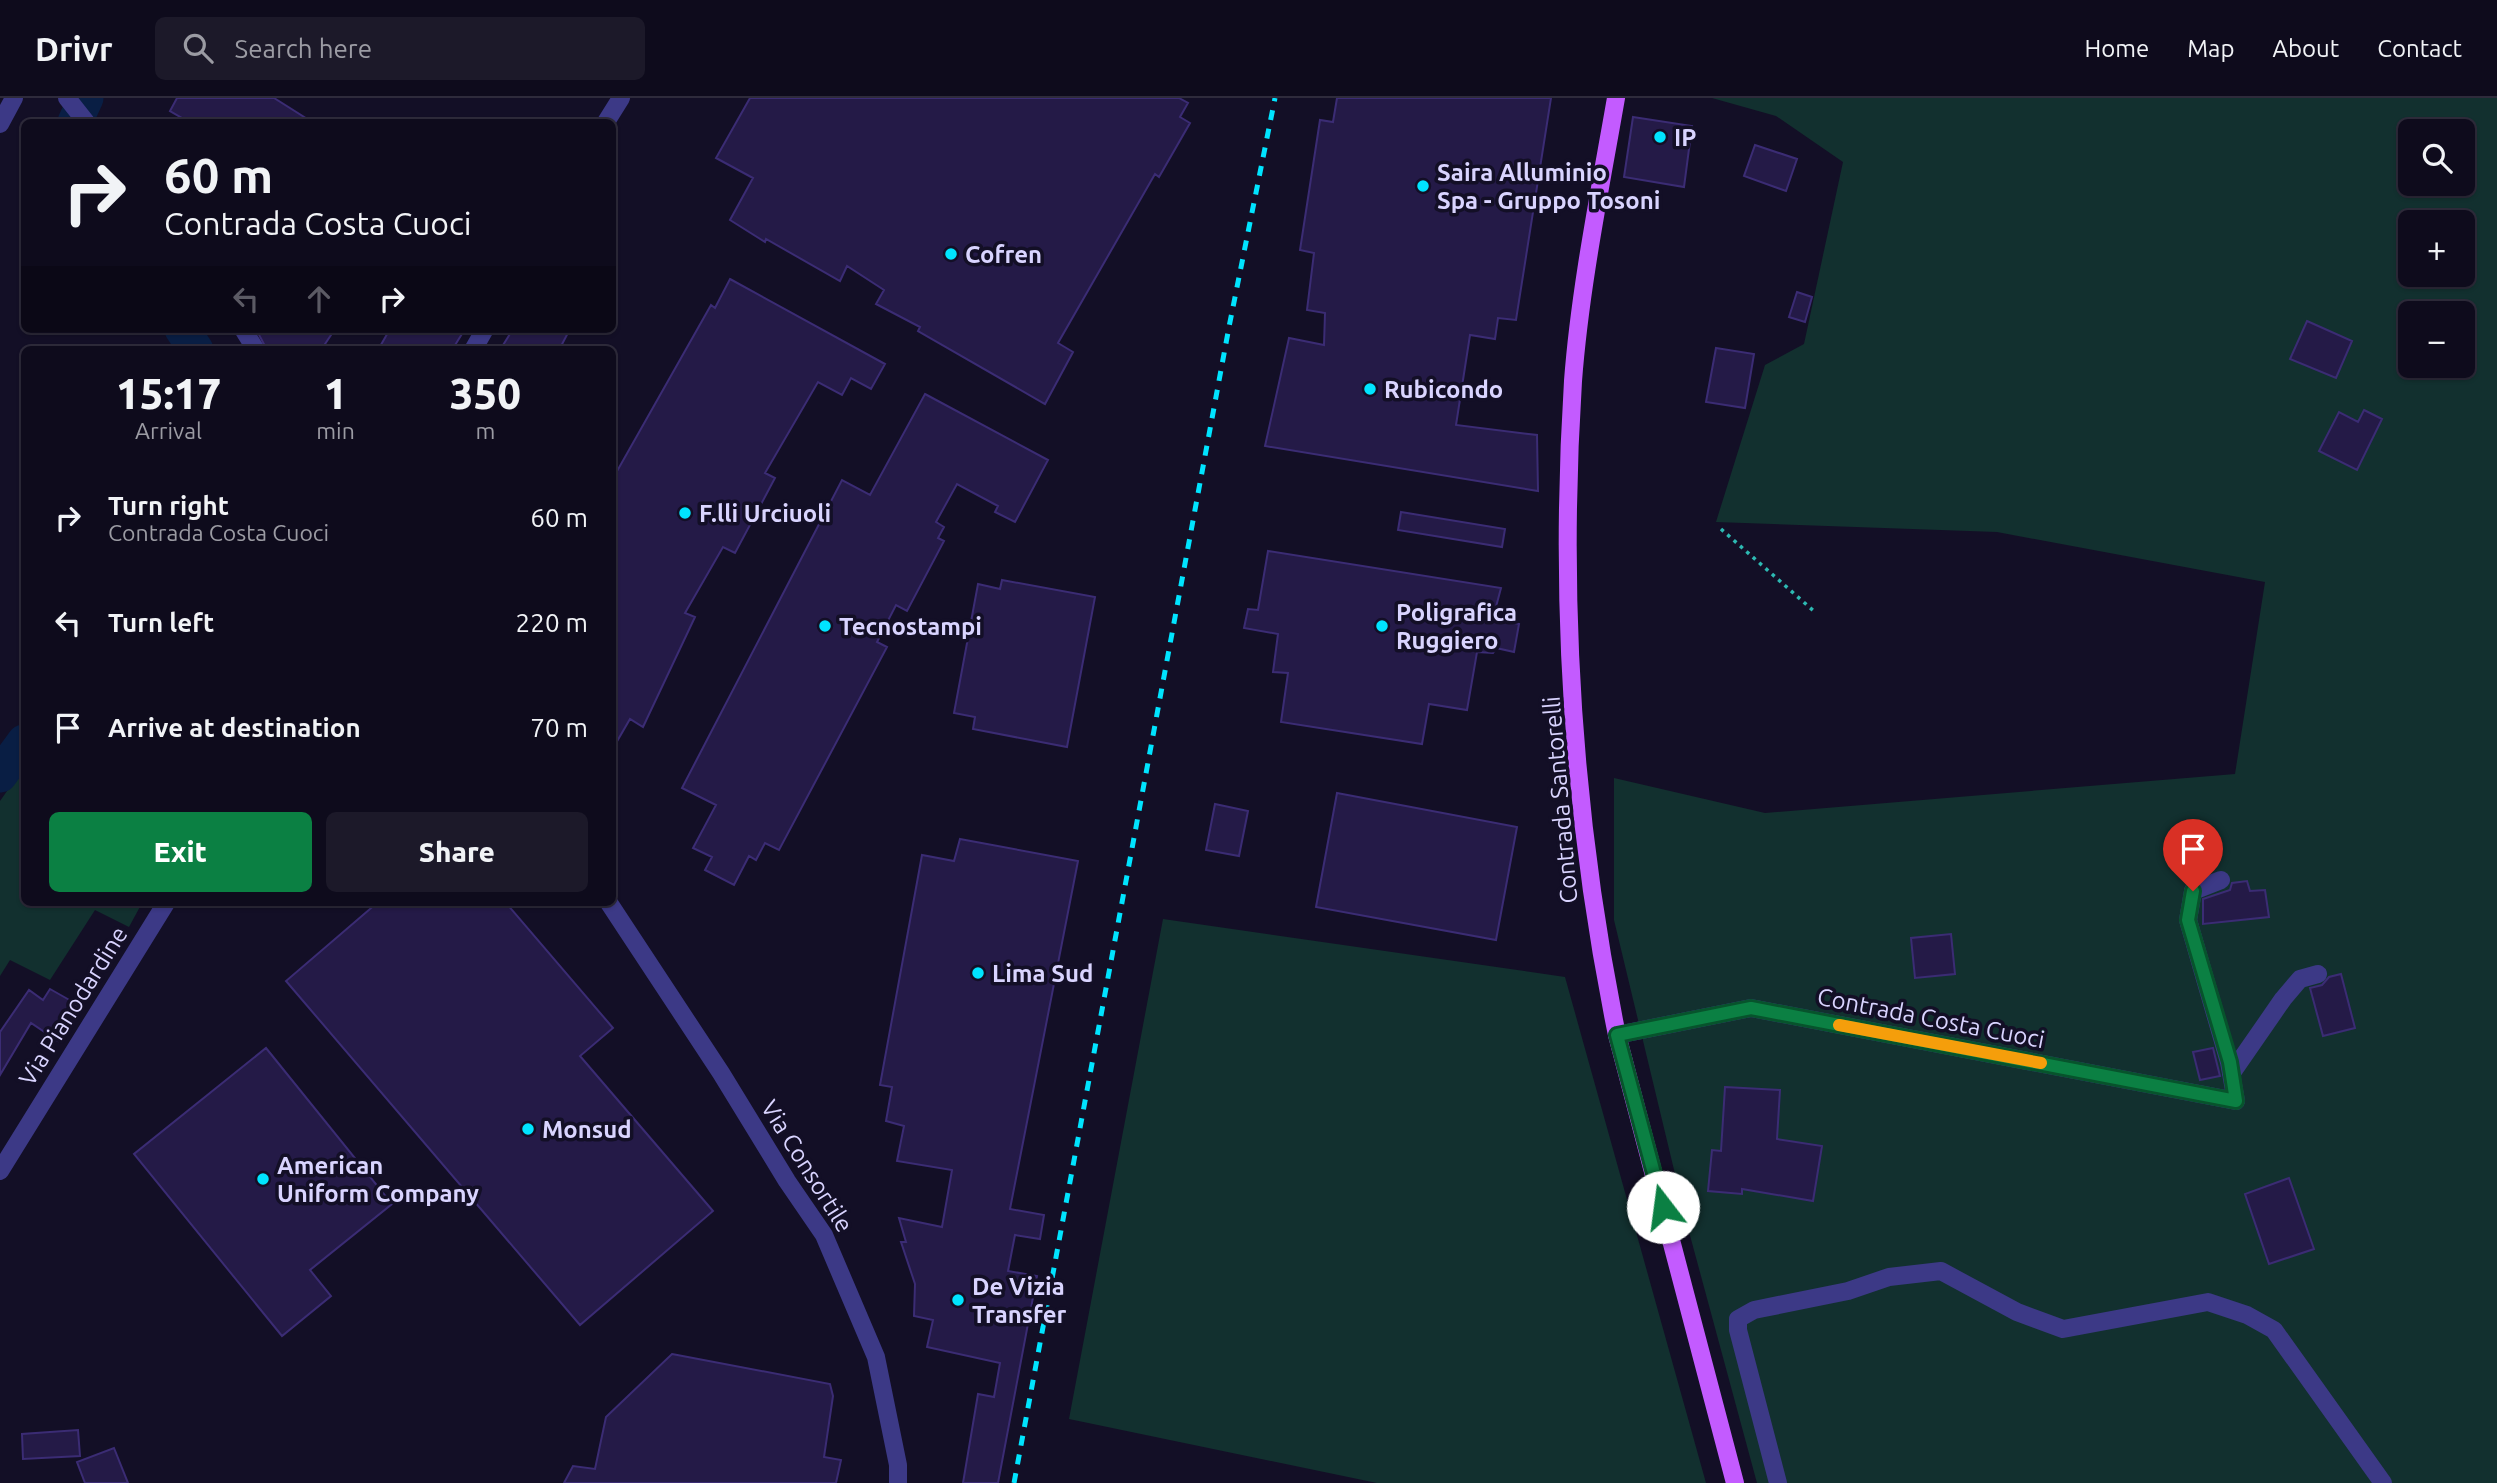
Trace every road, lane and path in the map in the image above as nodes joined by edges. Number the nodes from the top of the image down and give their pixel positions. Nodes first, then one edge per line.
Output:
1 (14, 98) edge
2 (67, 98) edge
3 (621, 98) edge
4 (1616, 98) edge
5 (83, 119) edge
6 (609, 119) edge
7 (0, 124) edge
8 (1721, 528) dead end
9 (1816, 613) dead end
10 (2221, 880) dead end
11 (164, 906) edge
12 (611, 906) edge
13 (2318, 974) dead end
14 (1617, 1035) junction
15 (2231, 1074) junction
16 (0, 1171) edge
17 (898, 1483) edge
18 (1735, 1483) edge
19 (1778, 1483) edge
20 (2383, 1483) edge

1 - 7 street
2 - 5 street
3 - 6 street
4 - 14 main road, Contrada Santorelli
8 - 9 path
10 - 15 street
11 - 16 street, Via Pianodardine
12 - 17 street, Via Consortile
13 - 15 street
14 - 15 street, Contrada Costa Cuoci
14 - 18 main road, Contrada Santorelli
19 - 20 street

